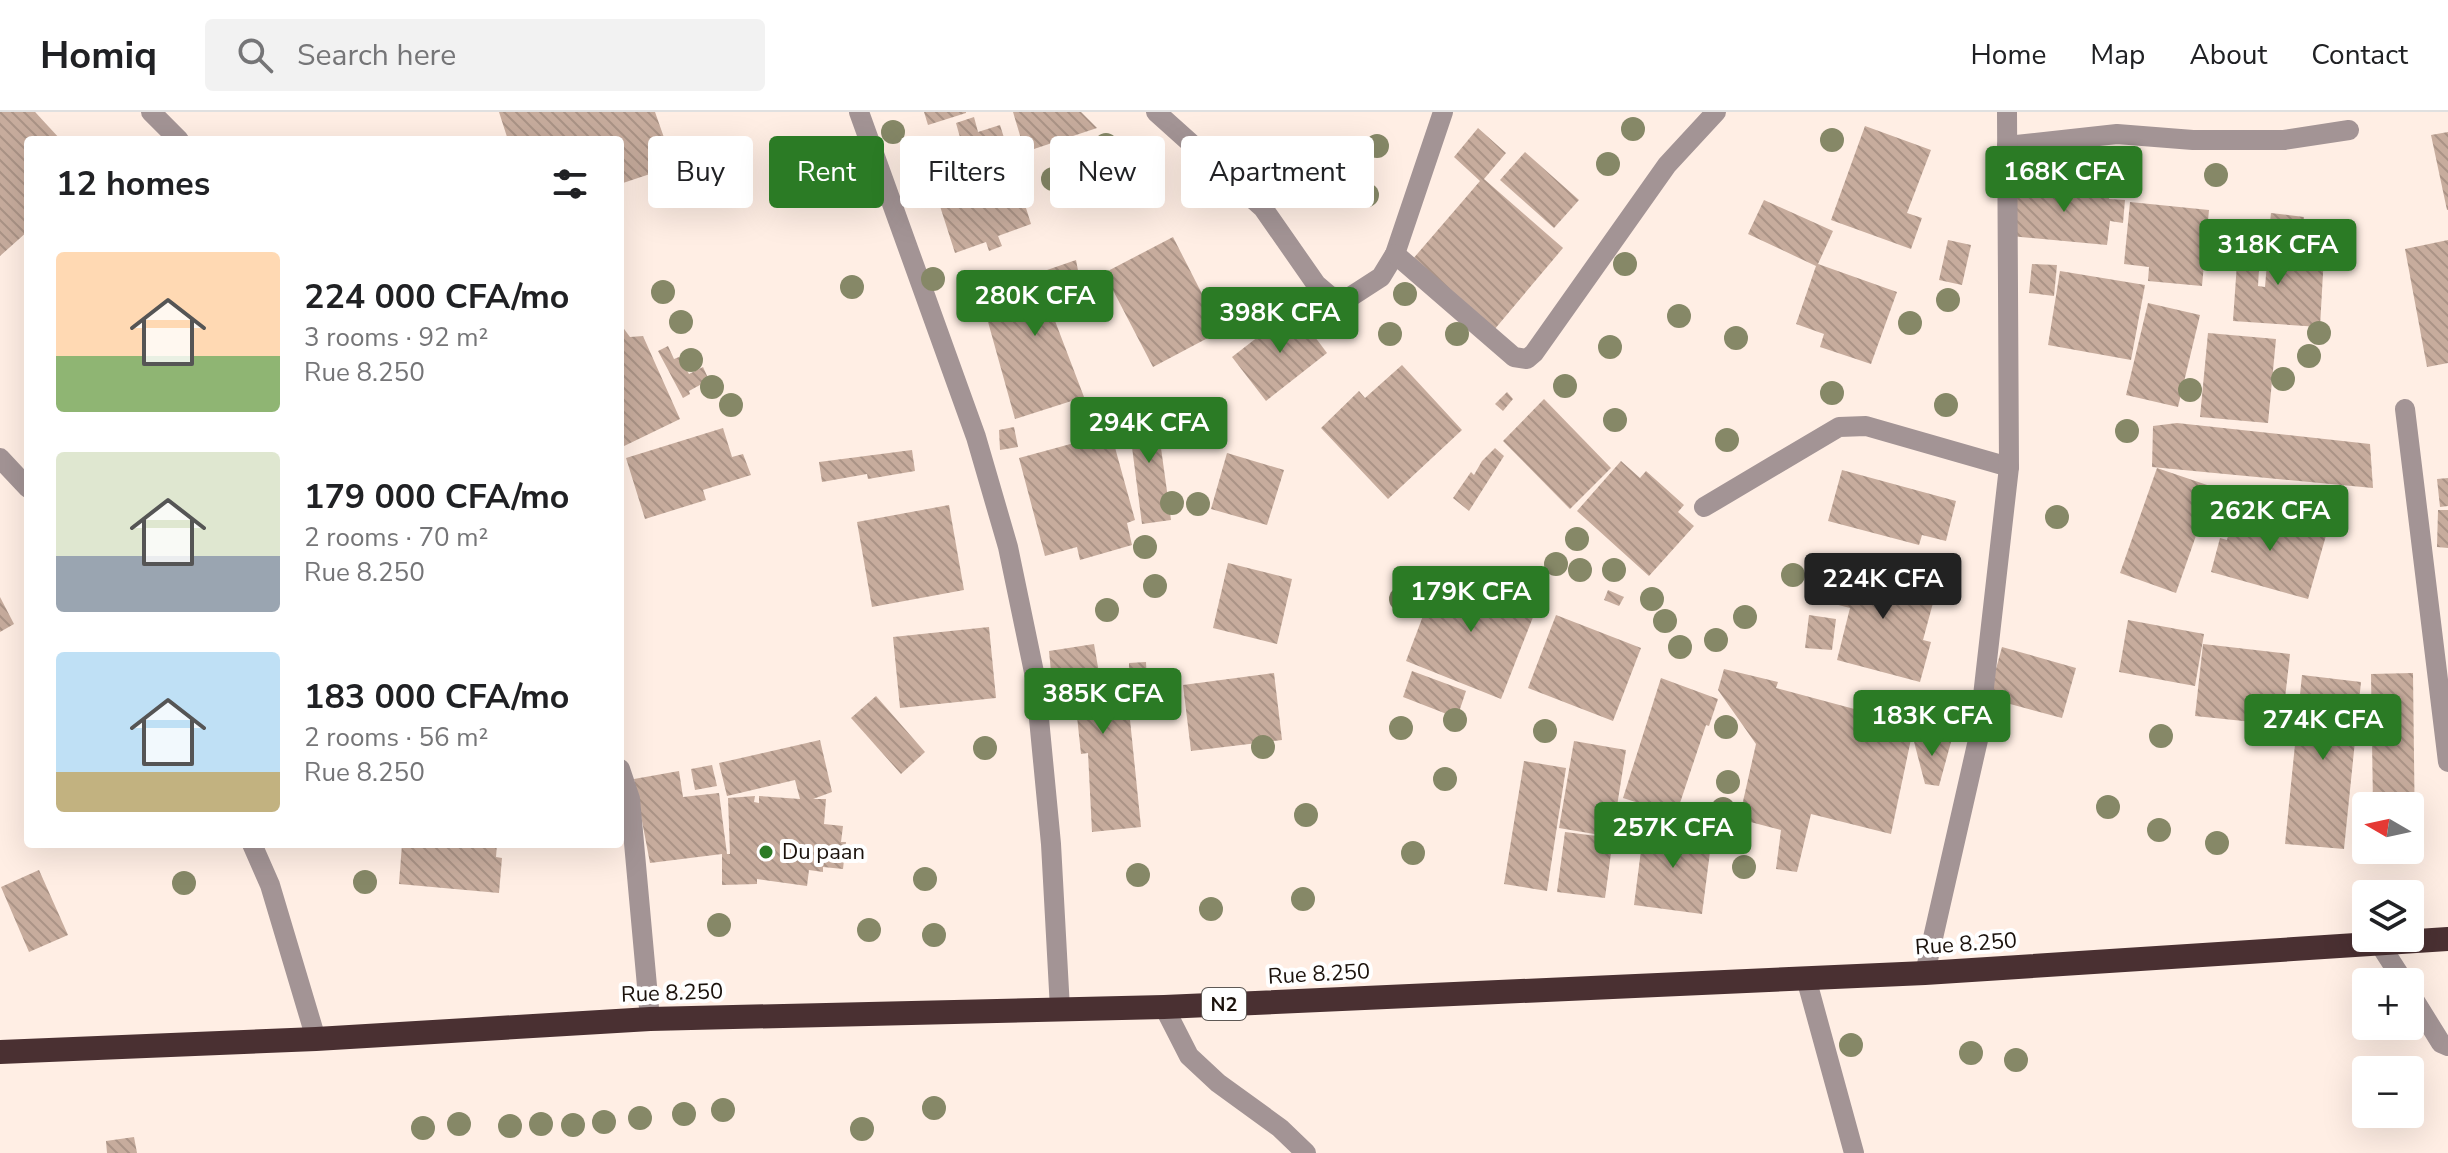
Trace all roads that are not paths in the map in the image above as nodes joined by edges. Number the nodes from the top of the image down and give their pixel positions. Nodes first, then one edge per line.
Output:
1 (151, 112) edge
2 (859, 112) edge
3 (1156, 112) edge
4 (1443, 112) edge
5 (1716, 112) edge
6 (2007, 112) edge
7 (2349, 130) dead end
8 (175, 136) edge
9 (2007, 146) junction
10 (1395, 254) junction
11 (2405, 409) dead end
12 (0, 458) edge
13 (2009, 467) junction
14 (24, 484) edge
15 (1704, 507) dead end
16 (2448, 762) edge
17 (624, 781) edge
18 (254, 848) edge
19 (2448, 939) edge
20 (2424, 940) edge
21 (2352, 945) edge
22 (1925, 973) junction
23 (1806, 978) junction
24 (1164, 1007) junction
25 (1060, 1009) junction
26 (2424, 1016) edge
27 (650, 1019) junction
28 (316, 1039) junction
29 (2448, 1046) edge
30 (0, 1052) edge
31 (1306, 1153) edge
32 (1854, 1153) edge

1 - 8 street
2 - 25 street
3 - 10 street
4 - 10 street
5 - 10 street
6 - 9 street
7 - 9 street
9 - 13 street
11 - 16 street
12 - 14 street
13 - 15 street
13 - 22 street
17 - 27 street
18 - 28 street
19 - 20 highway, Rue 8.250 / N2
21 - 22 highway, Rue 8.250 / N2
22 - 23 highway, Rue 8.250 / N2
23 - 24 highway, Rue 8.250 / N2
23 - 32 street
24 - 25 highway, Rue 8.250 / N2
24 - 31 street
25 - 27 highway, Rue 8.250 / N2
26 - 29 street
27 - 28 highway, Rue 8.250 / N2
28 - 30 highway, Rue 8.250 / N2

